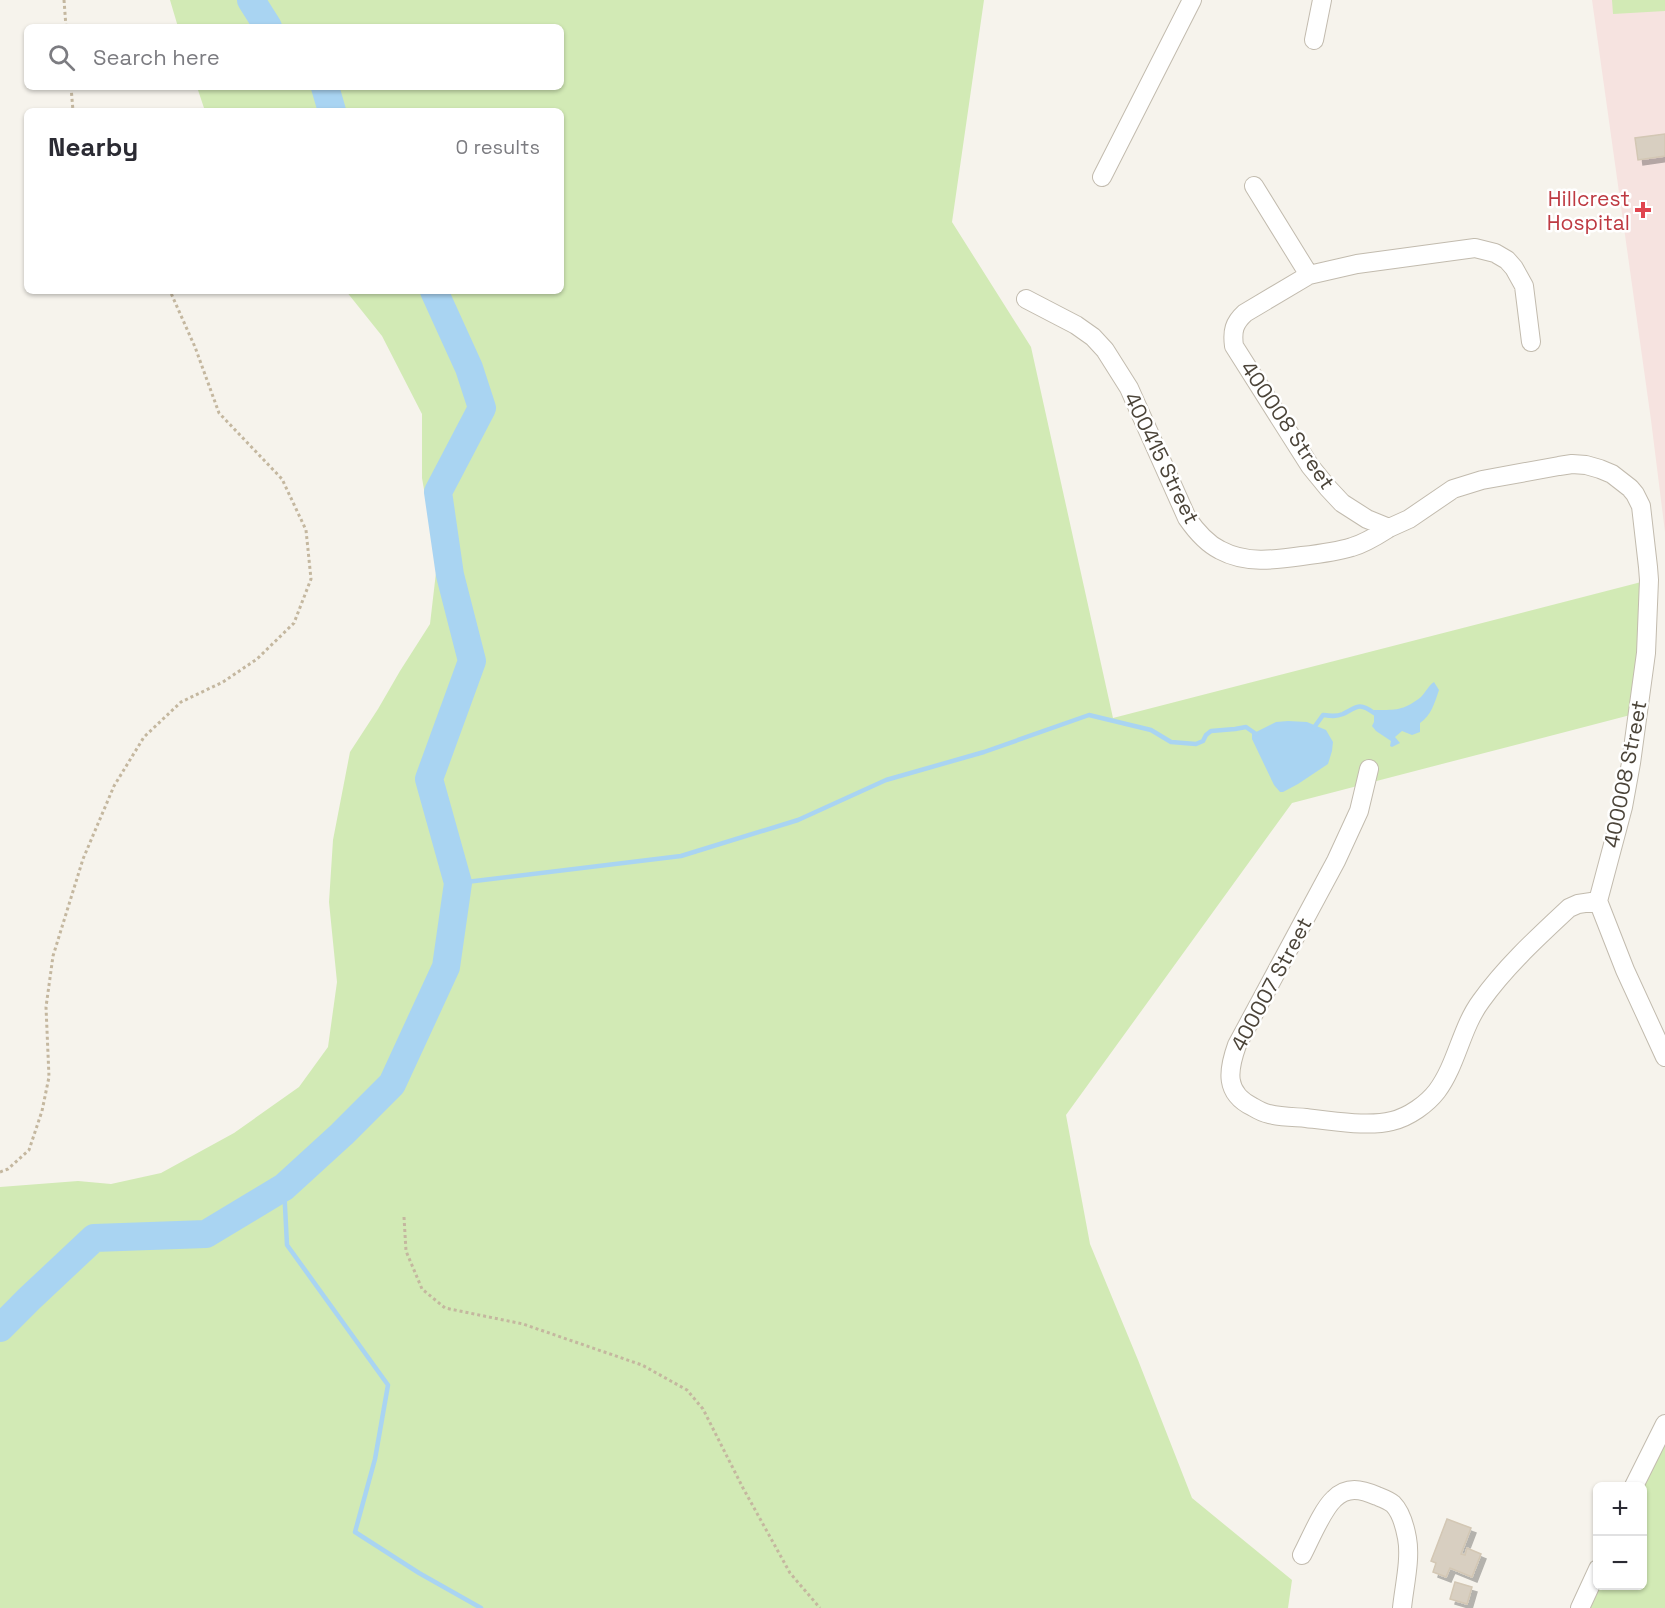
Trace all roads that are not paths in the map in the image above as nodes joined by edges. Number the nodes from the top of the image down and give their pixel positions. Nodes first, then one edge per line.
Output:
1 (1192, 0) edge
2 (1322, 0) edge
3 (1314, 40) dead end
4 (1102, 177) dead end
5 (1254, 186) dead end
6 (1309, 275) junction
7 (1026, 299) dead end
8 (1531, 342) dead end
9 (1389, 528) junction
10 (1370, 769) dead end
11 (1598, 901) junction
12 (1665, 1058) edge
13 (1665, 1424) edge
14 (1636, 1482) edge
15 (1302, 1555) dead end
16 (1593, 1580) edge
17 (1402, 1608) edge
18 (1580, 1608) edge

1 - 4 street
2 - 3 street
5 - 6 street
6 - 8 street, 400008 Street
6 - 9 street, 400008 Street
7 - 9 street, 400415 Street
9 - 11 street, 400008 Street
10 - 11 street, 400007 Street
11 - 12 street
13 - 14 street
15 - 17 street
16 - 18 street

